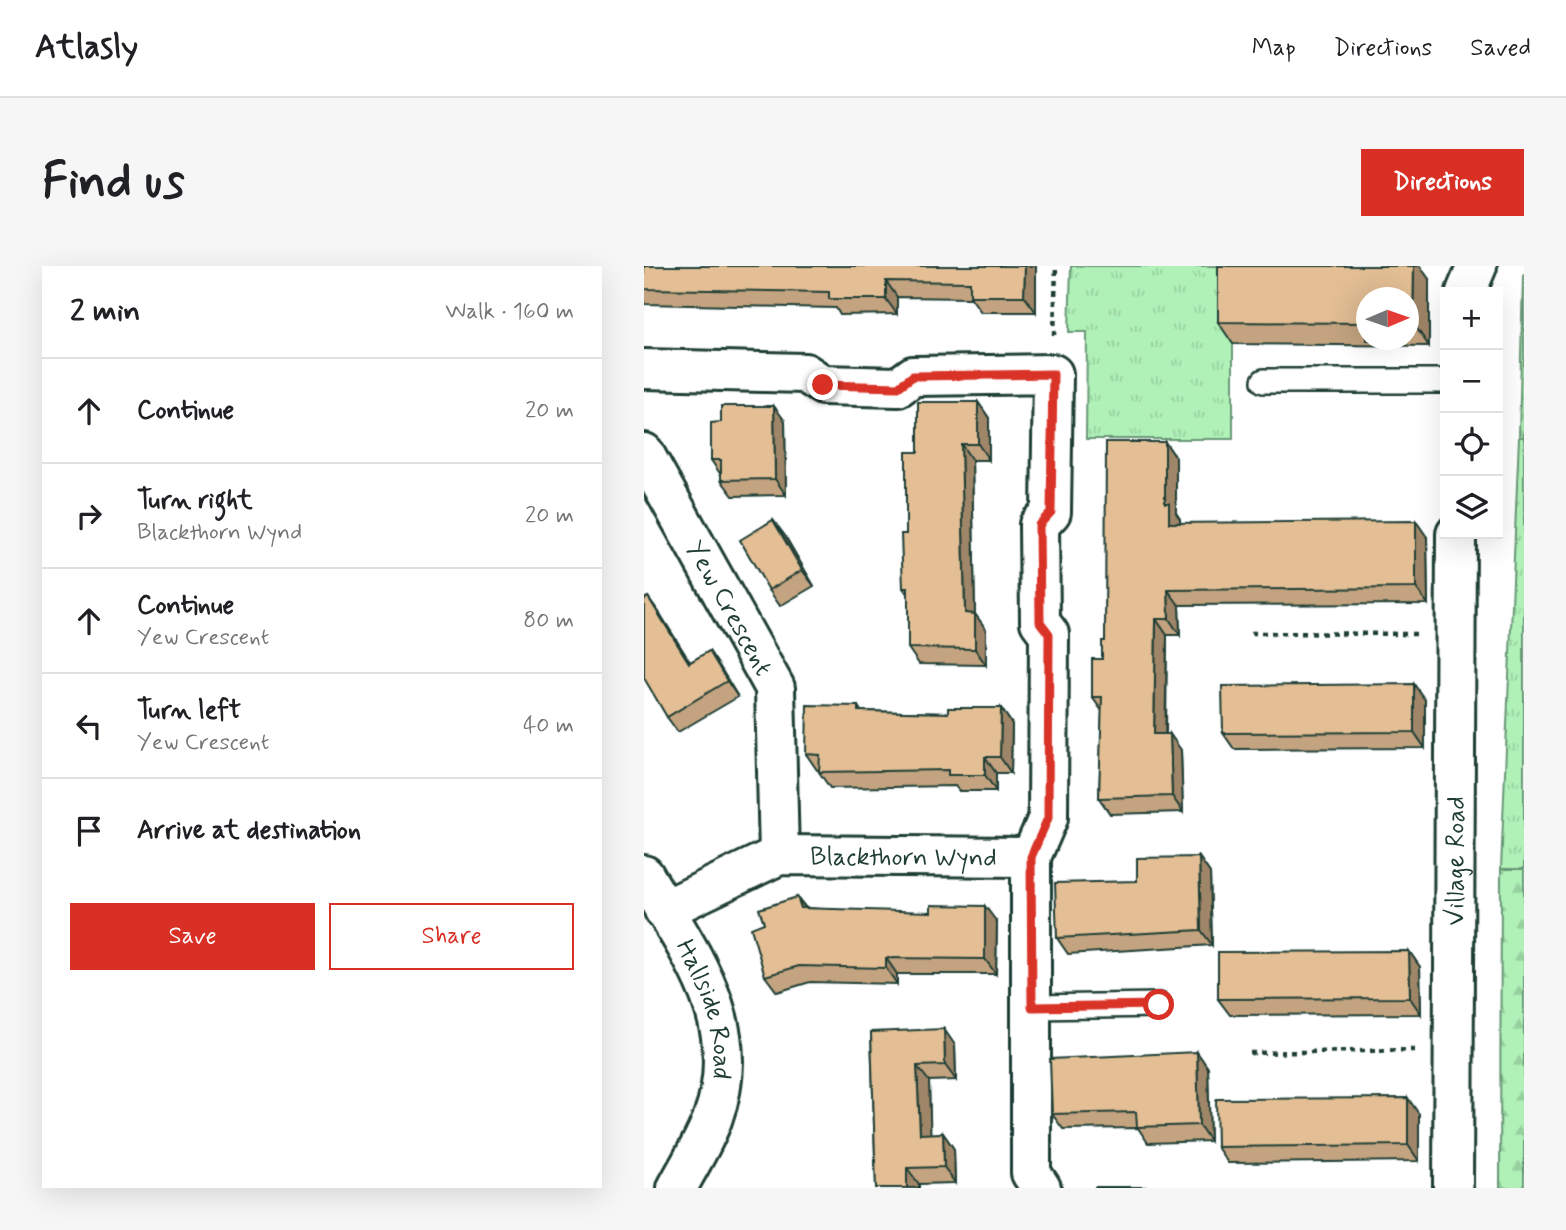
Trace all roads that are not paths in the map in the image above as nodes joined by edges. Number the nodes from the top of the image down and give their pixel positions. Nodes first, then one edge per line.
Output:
1 (1457, 266) edge
2 (1477, 266) edge
3 (1463, 287) edge
4 (1466, 287) edge
5 (644, 369) edge
6 (1264, 380) dead end
7 (1440, 381) edge
8 (644, 453) edge
9 (1456, 539) edge
10 (779, 855) junction
11 (1031, 857) junction
12 (644, 875) edge
13 (664, 910) junction
14 (1159, 1005) dead end
15 (1032, 1007) junction
16 (677, 1188) edge
17 (1041, 1188) edge
18 (1453, 1188) edge

1 - 3 street
2 - 4 street
5 - 11 street
6 - 7 lane
8 - 10 street, Yew Crescent
9 - 18 street, Village Road
10 - 11 street, Blackthorn Wynd
10 - 13 street, Blackthorn Wynd
11 - 15 street, Blackthorn Wynd
12 - 13 street, Hallside Road
13 - 16 street, Hallside Road
14 - 15 lane
15 - 17 street, Blackthorn Wynd

